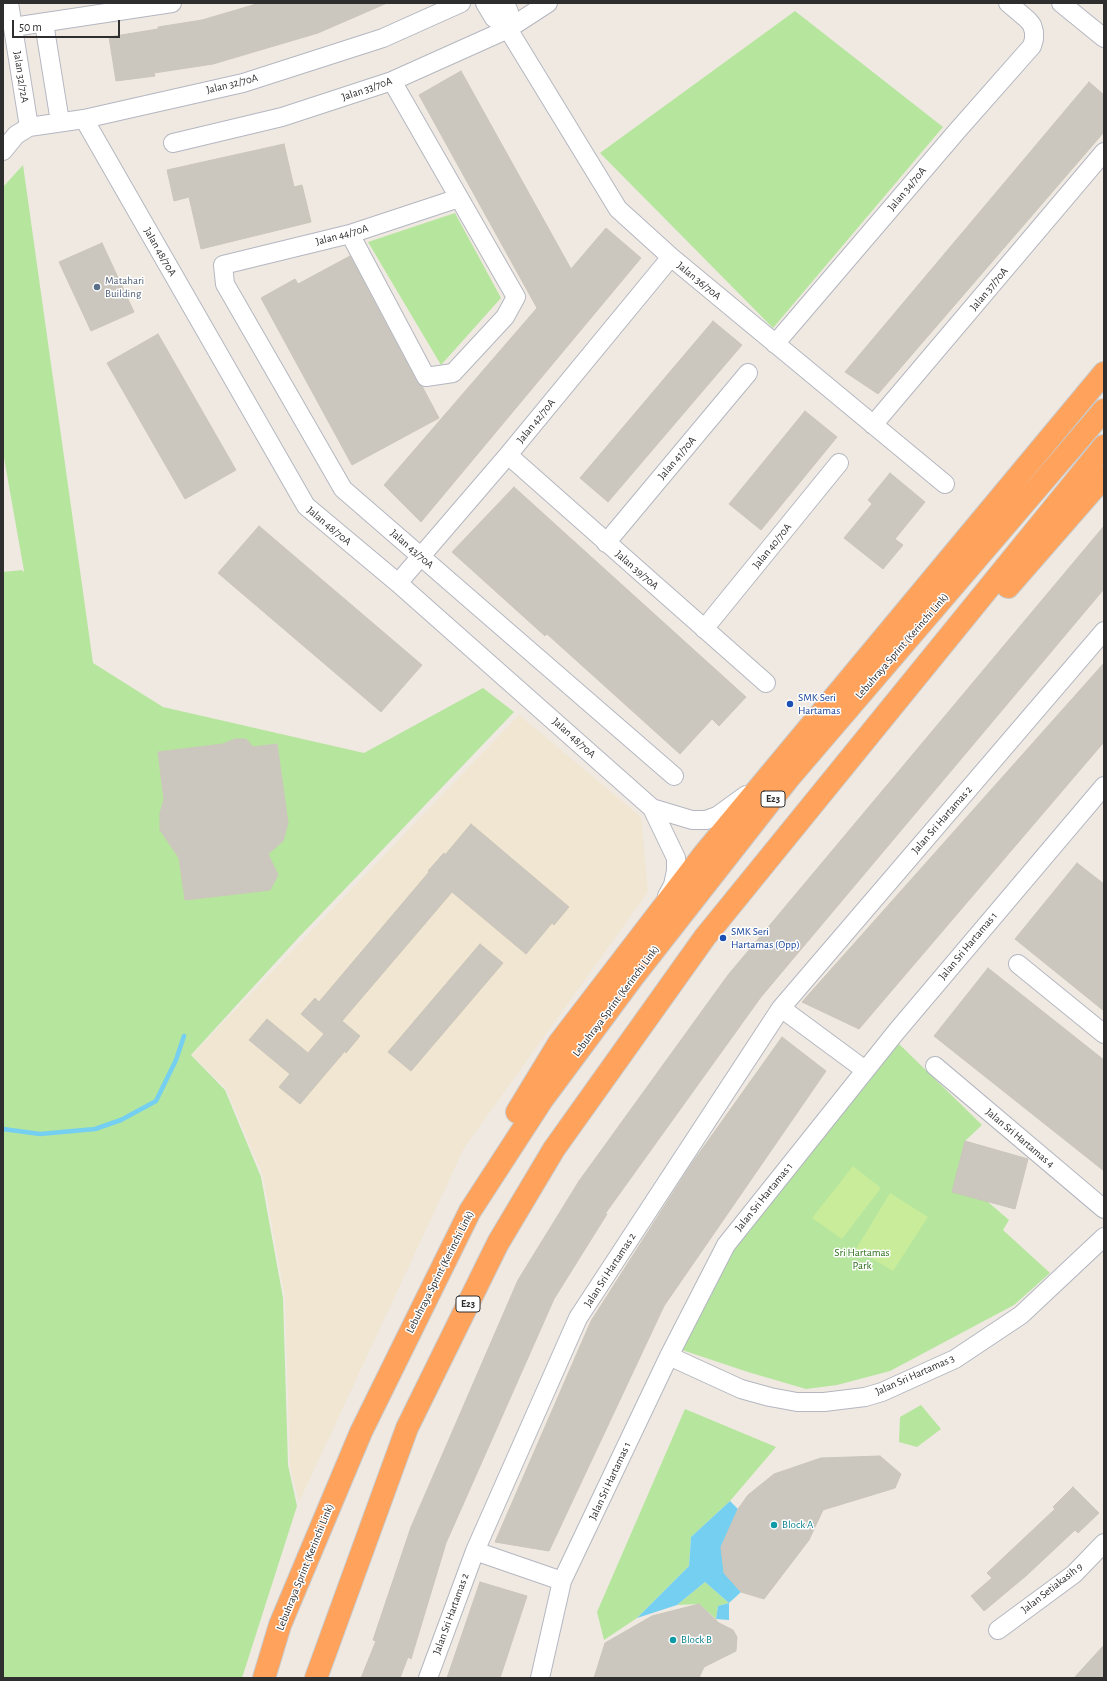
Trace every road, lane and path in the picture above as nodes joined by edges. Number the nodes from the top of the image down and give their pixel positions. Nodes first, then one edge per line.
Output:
1 (9, 3) edge
2 (172, 3) edge
3 (461, 3) edge
4 (485, 3) edge
5 (504, 3) edge
6 (548, 3) edge
7 (1008, 3) edge
8 (1062, 3) edge
9 (1077, 3) edge
10 (44, 22) junction
11 (1104, 23) edge
12 (13, 27) junction
13 (508, 29) junction
14 (1104, 38) edge
15 (392, 81) junction
16 (84, 119) junction
17 (60, 122) junction
18 (29, 127) junction
19 (173, 143) dead end
20 (3, 151) edge
21 (1104, 152) edge
22 (459, 198) junction
23 (350, 234) junction
24 (671, 257) junction
25 (223, 265) joint
26 (775, 344) junction
27 (748, 373) dead end
28 (1104, 373) edge
29 (1104, 410) edge
30 (873, 425) junction
31 (1104, 446) edge
32 (508, 455) junction
33 (839, 463) dead end
34 (1104, 476) edge
35 (945, 484) dead end
36 (606, 543) junction
37 (421, 556) junction
38 (398, 583) junction
39 (704, 628) junction
40 (1104, 631) edge
41 (766, 683) dead end
42 (674, 776) dead end
43 (760, 785) junction
44 (1104, 786) edge
45 (652, 808) junction
46 (766, 862) junction
47 (662, 908) junction
48 (1018, 964) dead end
49 (781, 1008) junction
50 (1104, 1034) edge
51 (935, 1066) dead end
52 (865, 1070) junction
53 (1104, 1209) edge
54 (470, 1211) junction
55 (1104, 1237) edge
56 (669, 1356) junction
57 (1104, 1543) edge
58 (475, 1551) junction
59 (562, 1581) junction
60 (998, 1630) dead end
61 (264, 1678) edge
62 (316, 1678) edge
63 (428, 1678) edge
64 (540, 1678) edge

1 - 12 street, Jalan 32/72A
2 - 10 street
3 - 16 street, Jalan 32/70A
4 - 13 street, Jalan 36/70A
5 - 13 street
6 - 13 street, Jalan 33/70A
7 - 26 street, Jalan 34/70A
8 - 14 street
9 - 11 street
10 - 12 street
10 - 17 street
12 - 18 street, Jalan 32/72A
13 - 15 street, Jalan 33/70A
13 - 24 street, Jalan 36/70A
15 - 19 street, Jalan 33/70A
15 - 22 street
16 - 17 street, Jalan 32/70A
16 - 38 street, Jalan 48/70A
17 - 18 street, Jalan 32/70A
18 - 20 street, Jalan 32/70A
21 - 30 street, Jalan 37/70A
22 - 23 street, Jalan 44/70A
22 - 23 street
23 - 25 street, Jalan 44/70A
24 - 26 street, Jalan 36/70A
24 - 32 street, Jalan 42/70A
25 - 37 street, Jalan 43/70A
26 - 30 street, Jalan 36/70A
27 - 36 street, Jalan 41/70A
28 - 43 highway
29 - 54 highway, Lebuhraya Sprint (Kerinchi Link) / E23
30 - 35 street, Jalan 36/70A
31 - 46 highway, E23
32 - 36 street, Jalan 39/70A
32 - 37 street, Jalan 42/70A
33 - 39 street, Jalan 40/70A
34 - 46 highway
36 - 39 street, Jalan 39/70A
37 - 38 street, Jalan 42/70A
37 - 42 street, Jalan 43/70A
38 - 45 street, Jalan 48/70A
39 - 41 street, Jalan 39/70A
40 - 49 street, Jalan Sri Hartamas 2
43 - 45 street, Jalan 48/70A
43 - 47 highway
44 - 52 street, Jalan Sri Hartamas 1
45 - 47 street, Jalan 48/70A
46 - 62 highway, E23
47 - 54 highway
48 - 50 street
49 - 52 street
49 - 58 street, Jalan Sri Hartamas 2
51 - 53 street, Jalan Sri Hartamas 4
52 - 56 street, Jalan Sri Hartamas 1
54 - 61 highway, Lebuhraya Sprint (Kerinchi Link) / E23
55 - 56 street, Jalan Sri Hartamas 3
56 - 59 street, Jalan Sri Hartamas 1
57 - 60 street, Jalan Setiakasih 9
58 - 59 street
58 - 63 street, Jalan Sri Hartamas 2
59 - 64 street, Jalan Sri Hartamas 1

